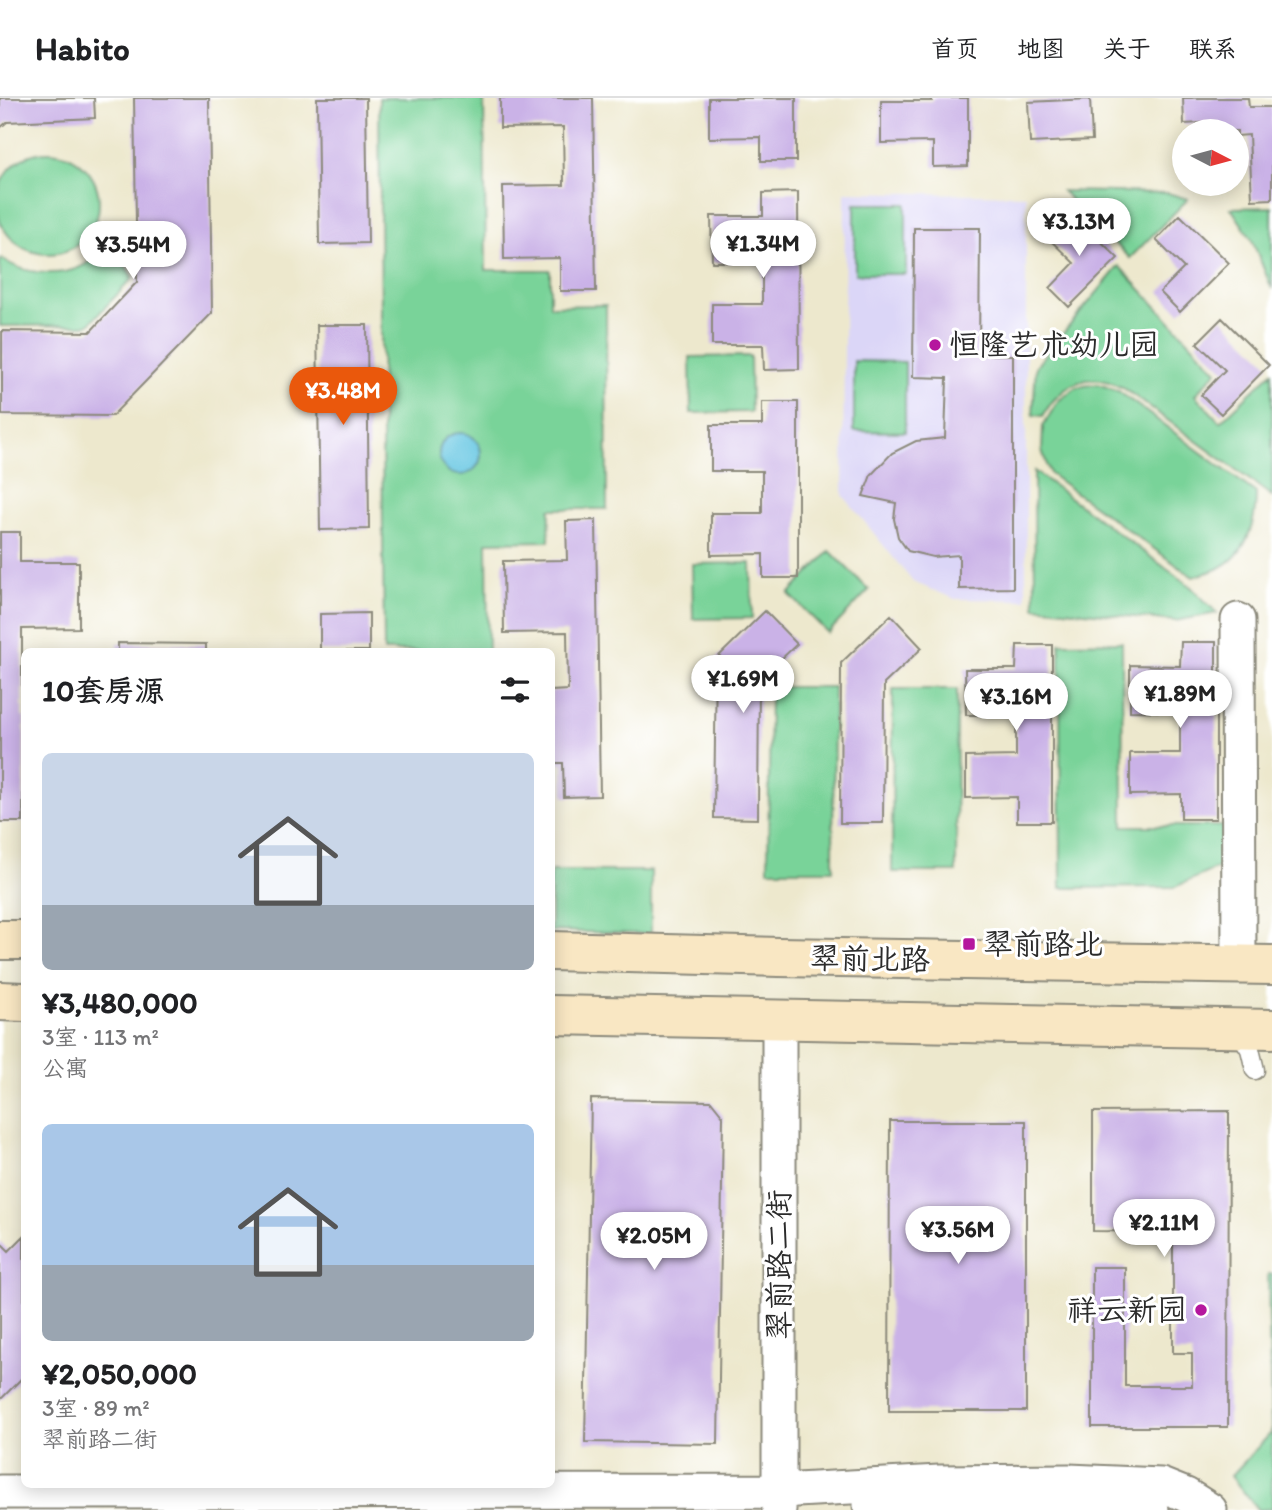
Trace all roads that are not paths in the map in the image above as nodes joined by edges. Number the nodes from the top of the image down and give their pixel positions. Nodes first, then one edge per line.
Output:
1 (1238, 620) dead end
2 (0, 940) edge
3 (21, 940) edge
4 (555, 951) edge
5 (1255, 965) edge
6 (0, 1001) edge
7 (21, 1002) edge
8 (555, 1015) edge
9 (779, 1021) junction
10 (1261, 1033) edge
11 (0, 1492) edge
12 (779, 1500) edge
13 (1152, 1510) edge
14 (1210, 1510) edge

1 - 5 street
2 - 3 main road
4 - 5 main road, 翠前北路
6 - 7 main road
8 - 9 main road
9 - 10 main road
9 - 12 street, 翠前路二街
11 - 12 street
12 - 13 street
12 - 14 street

